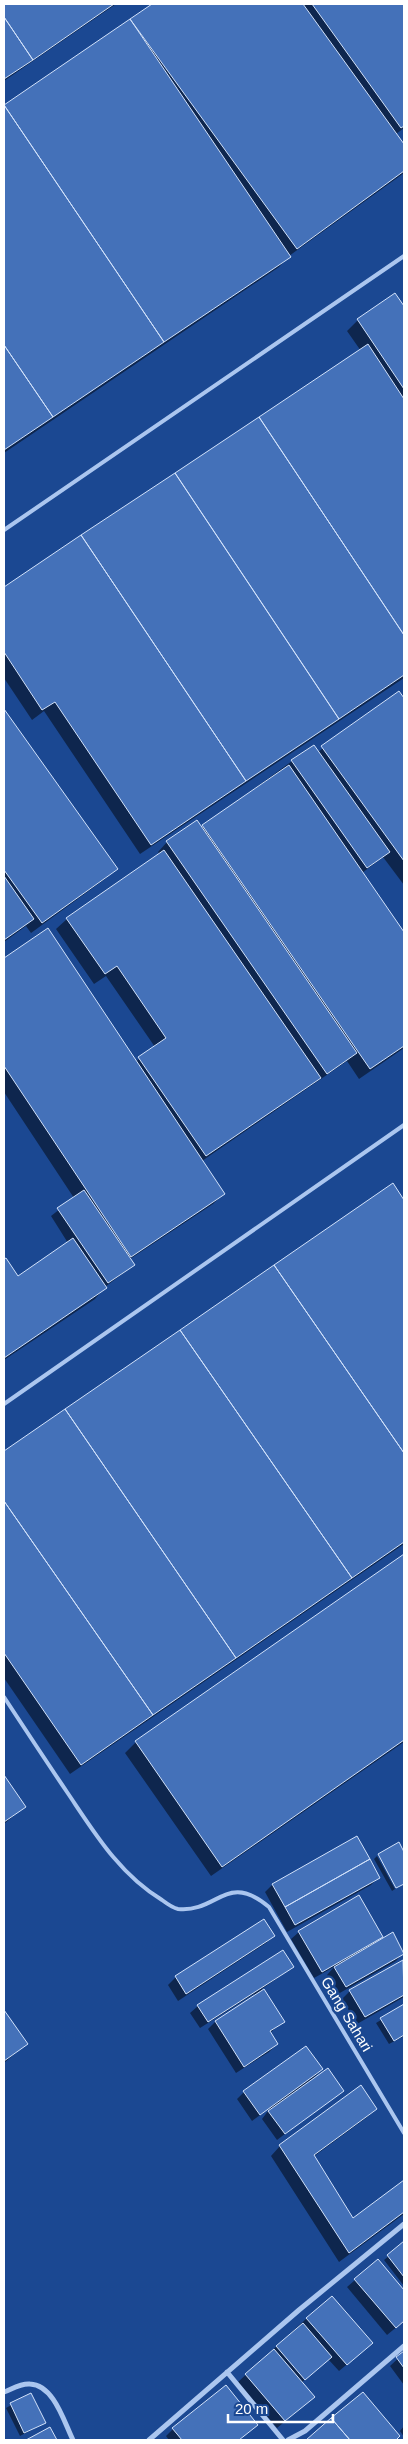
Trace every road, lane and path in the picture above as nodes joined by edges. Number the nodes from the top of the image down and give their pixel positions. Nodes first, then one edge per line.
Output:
1 (404, 256) edge
2 (4, 530) edge
3 (404, 1125) edge
4 (4, 1404) edge
5 (4, 1697) edge
6 (404, 2134) edge
7 (404, 2224) edge
8 (404, 2346) edge
9 (227, 2372) junction
10 (4, 2392) edge
11 (73, 2440) edge
12 (149, 2440) edge
13 (283, 2440) edge
14 (288, 2440) edge

1 - 2 lane
3 - 4 lane
5 - 6 lane, Gang Sahari
7 - 9 street
8 - 14 street
9 - 12 street
9 - 13 street
10 - 11 street

